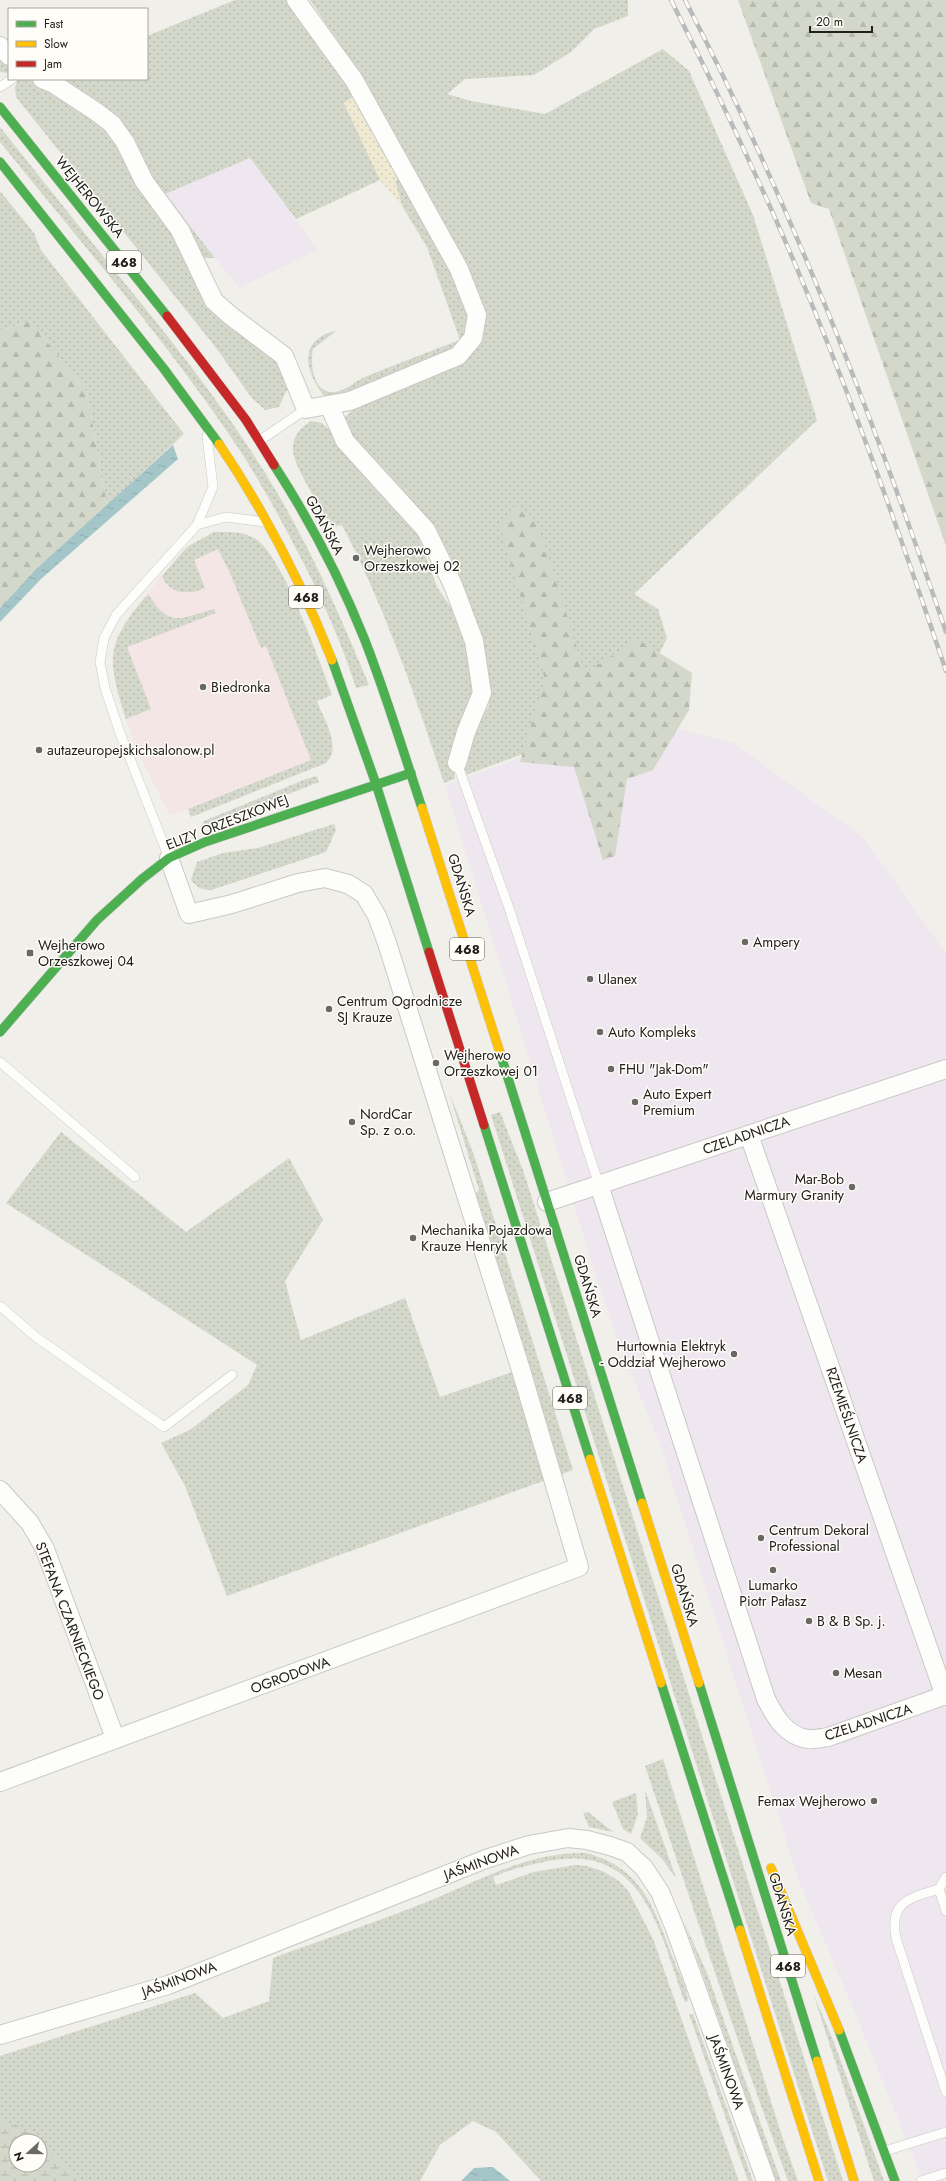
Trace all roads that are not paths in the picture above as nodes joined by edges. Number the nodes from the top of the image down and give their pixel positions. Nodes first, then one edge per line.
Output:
1 (296, 0) edge
2 (0, 46) edge
3 (8, 55) edge
4 (10, 80) edge
5 (44, 80) edge
6 (0, 87) edge
7 (0, 107) edge
8 (0, 162) edge
9 (329, 405) junction
10 (306, 409) junction
11 (246, 420) joint
12 (205, 424) junction
13 (259, 441) junction
14 (268, 522) junction
15 (196, 525) junction
16 (458, 763) joint
17 (411, 773) junction
18 (376, 784) junction
19 (169, 858) junction
20 (0, 1032) edge
21 (0, 1062) edge
22 (946, 1069) edge
23 (749, 1135) junction
24 (135, 1177) dead end
25 (599, 1185) junction
26 (547, 1202) junction
27 (0, 1306) edge
28 (232, 1375) dead end
29 (0, 1490) edge
30 (946, 1696) edge
31 (115, 1738) junction
32 (721, 1751) junction
33 (0, 1782) edge
34 (757, 1836) dead end
35 (766, 1857) dead end
36 (946, 1877) edge
37 (938, 1889) junction
38 (946, 1911) edge
39 (0, 2035) edge
40 (946, 2092) edge
41 (946, 2132) edge
42 (885, 2151) junction
43 (946, 2173) edge
44 (766, 2181) edge
45 (819, 2181) edge
46 (854, 2181) edge
47 (895, 2181) edge
48 (921, 2181) edge

1 - 9 street
2 - 3 street
4 - 6 lane
5 - 10 street
7 - 11 main road, WEJHEROWSKA / 468
8 - 12 main road, 468
9 - 10 street
9 - 16 street
10 - 13 lane
11 - 13 main road, GDAŃSKA / 468
12 - 14 main road, 468
12 - 15 lane
13 - 17 main road, GDAŃSKA / 468
14 - 15 lane
14 - 18 main road, 468
15 - 19 lane
16 - 25 lane
17 - 18 main road, ELIZY ORZESZKOWEJ
17 - 26 main road, GDAŃSKA / 468
18 - 19 main road, ELIZY ORZESZKOWEJ
18 - 45 main road, 468
19 - 20 main road, ELIZY ORZESZKOWEJ
19 - 31 street, OGRODOWA
21 - 24 lane
22 - 23 street, CZELADNICZA
23 - 25 street, CZELADNICZA
23 - 30 street, RZEMIEŚLNICZA
25 - 26 street, CZELADNICZA
25 - 30 street, CZELADNICZA
26 - 32 main road, GDAŃSKA / 468
27 - 28 lane
29 - 31 street, STEFANA CZARNIECKIEGO
31 - 33 street, OGRODOWA
32 - 34 main road
32 - 46 main road, GDAŃSKA / 468
35 - 42 main road
36 - 37 lane
37 - 38 lane
37 - 40 lane
39 - 44 street, JAŚMINOWA
41 - 42 lane
42 - 47 main road
43 - 48 lane

